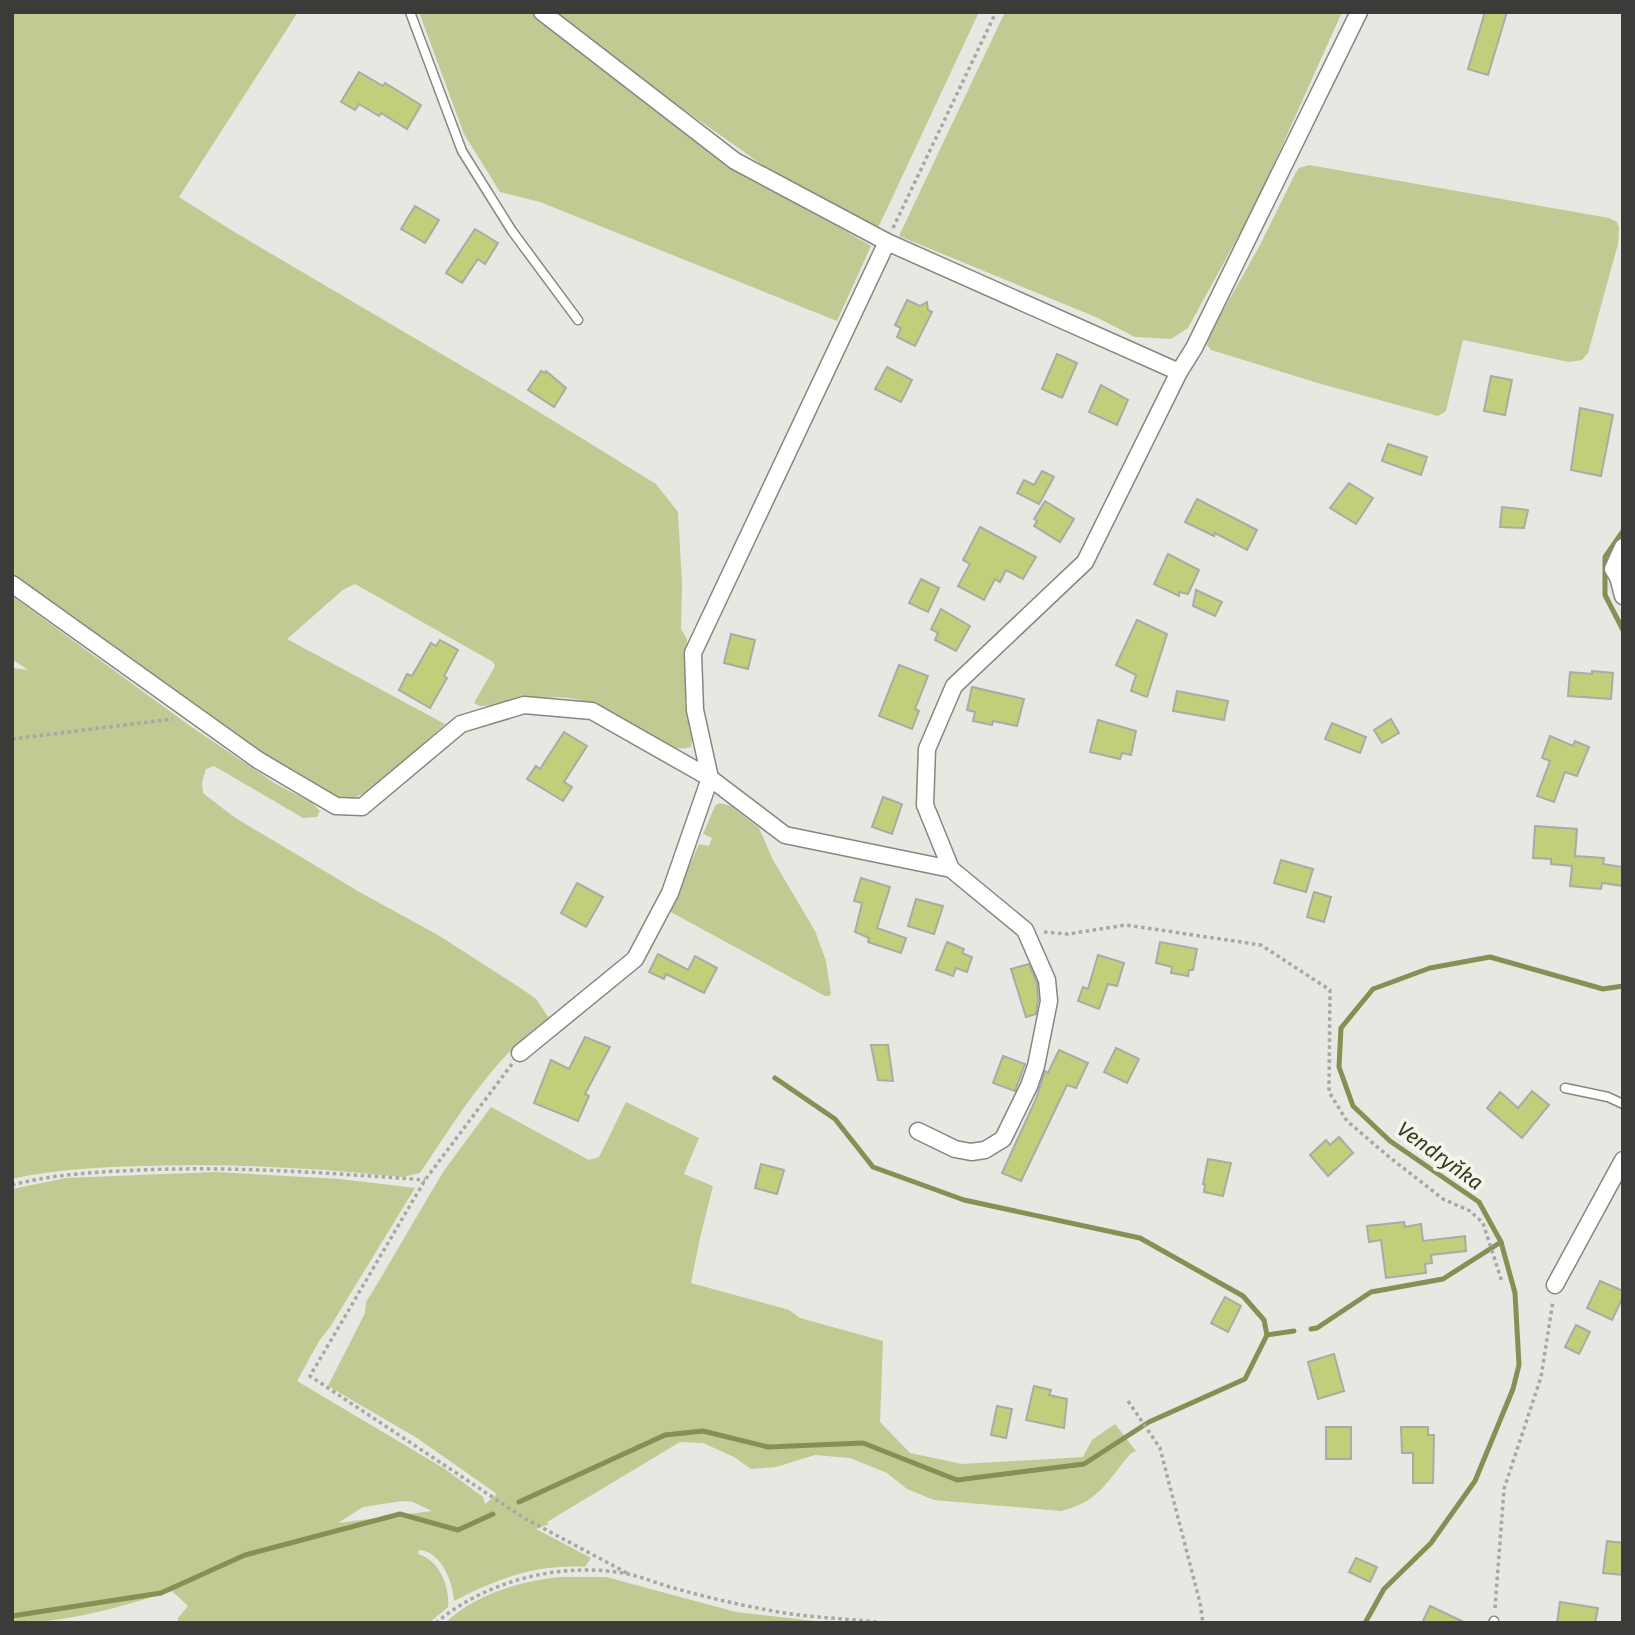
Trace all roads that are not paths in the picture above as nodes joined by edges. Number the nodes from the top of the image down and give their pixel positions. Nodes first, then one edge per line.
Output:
1 (410, 12) edge
2 (542, 12) edge
3 (1359, 12) edge
4 (887, 242) junction
5 (578, 320) dead end
6 (1179, 372) junction
7 (1623, 547) edge
8 (1620, 578) edge
9 (12, 584) edge
10 (1623, 596) edge
11 (710, 778) junction
12 (951, 869) junction
13 (520, 1053) road end
14 (1565, 1088) dead end
15 (1623, 1104) edge
16 (918, 1132) dead end
17 (1623, 1160) edge
18 (1555, 1285) road end

1 - 5 lane
2 - 4 street
3 - 6 street
4 - 6 street
4 - 11 street
6 - 12 street
7 - 8 street
8 - 10 street
9 - 11 street
11 - 12 street
11 - 13 street
12 - 16 street
14 - 15 lane
17 - 18 street

